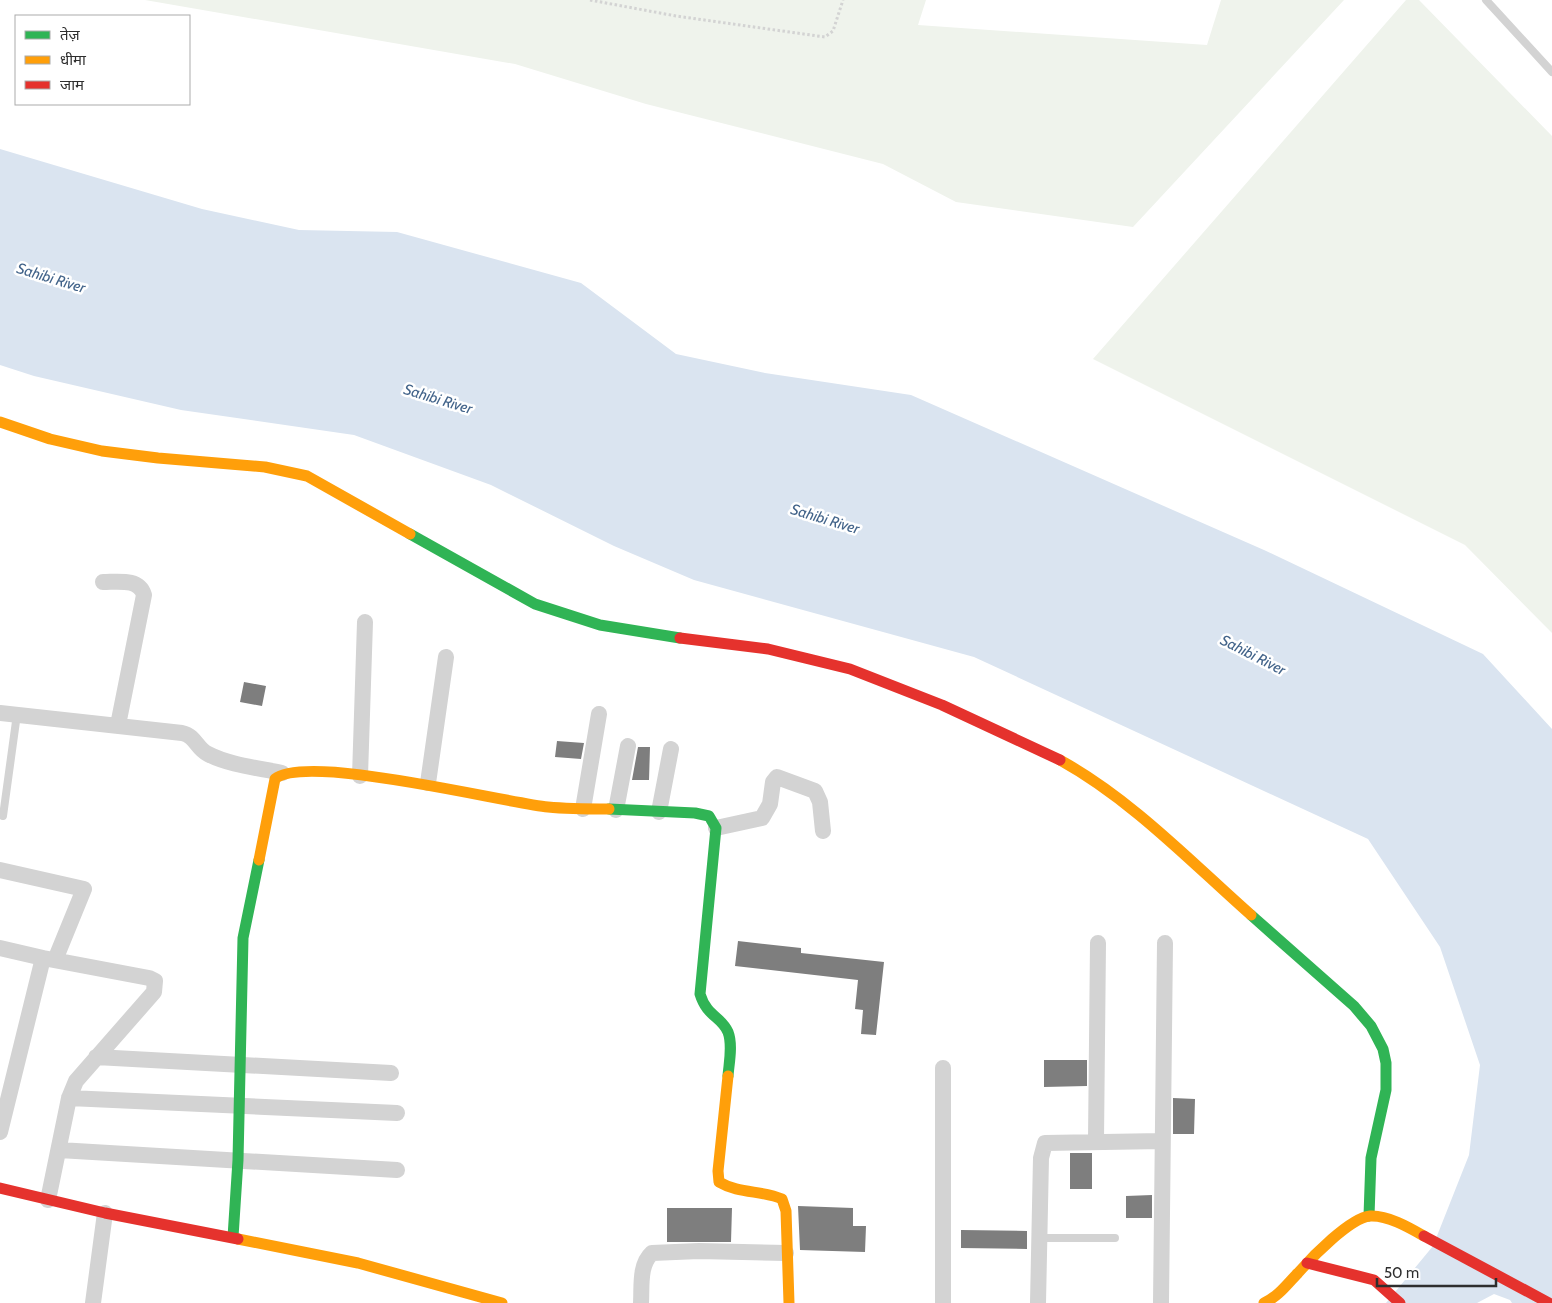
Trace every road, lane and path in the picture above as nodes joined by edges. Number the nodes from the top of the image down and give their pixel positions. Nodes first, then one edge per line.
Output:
1 (590, 0) edge
2 (843, 0) edge
3 (1486, 0) edge
4 (1552, 72) edge
5 (0, 422) edge
6 (103, 582) dead end
7 (365, 622) dead end
8 (446, 657) dead end
9 (0, 713) edge
10 (17, 714) junction
11 (600, 714) dead end
12 (118, 725) junction
13 (628, 746) dead end
14 (671, 749) dead end
15 (282, 773) junction
16 (360, 776) junction
17 (428, 783) junction
18 (582, 809) junction
19 (616, 810) junction
20 (659, 812) junction
21 (3, 816) dead end
22 (716, 828) junction
23 (823, 830) dead end
24 (0, 870) edge
25 (1098, 943) dead end
26 (1165, 943) dead end
27 (0, 948) edge
28 (49, 959) junction
29 (96, 1057) junction
30 (238, 1063) junction
31 (943, 1068) dead end
32 (391, 1072) dead end
33 (69, 1098) junction
34 (238, 1107) junction
35 (397, 1113) dead end
36 (0, 1132) edge
37 (1096, 1140) junction
38 (1162, 1140) junction
39 (59, 1150) junction
40 (238, 1160) junction
41 (398, 1170) dead end
42 (0, 1188) edge
43 (48, 1200) junction
44 (105, 1213) junction
45 (1369, 1216) junction
46 (233, 1237) junction
47 (1039, 1238) junction
48 (1115, 1238) dead end
49 (786, 1253) junction
50 (1307, 1263) junction
51 (1271, 1301) edge
52 (92, 1303) edge
53 (502, 1303) edge
54 (641, 1303) edge
55 (789, 1303) edge
56 (943, 1303) edge
57 (1038, 1303) edge
58 (1161, 1303) edge
59 (1400, 1303) edge
60 (1549, 1303) edge

1 - 2 path
3 - 4 lane
5 - 45 street
6 - 12 street
7 - 16 street
8 - 17 street
9 - 10 street
10 - 12 street
10 - 21 lane
11 - 18 street
12 - 15 street
13 - 19 street
14 - 20 street
15 - 16 street
15 - 30 street
16 - 17 street
17 - 18 street
18 - 19 street
19 - 20 street
20 - 22 street
22 - 23 street
22 - 49 street
24 - 28 street
25 - 37 street
26 - 38 street
27 - 28 street
28 - 29 street
28 - 36 street
29 - 30 street
29 - 33 street
30 - 32 street
30 - 34 street
31 - 56 street
33 - 34 street
33 - 39 street
34 - 35 street
34 - 40 street
37 - 38 street
37 - 47 street
38 - 58 street
39 - 40 street
39 - 43 street
40 - 41 street
40 - 46 street
42 - 43 street
43 - 44 street
44 - 46 street
44 - 52 street
45 - 50 street
45 - 60 street
46 - 53 street
47 - 48 lane
47 - 57 street
49 - 54 street
49 - 55 street
50 - 51 street
50 - 59 street

